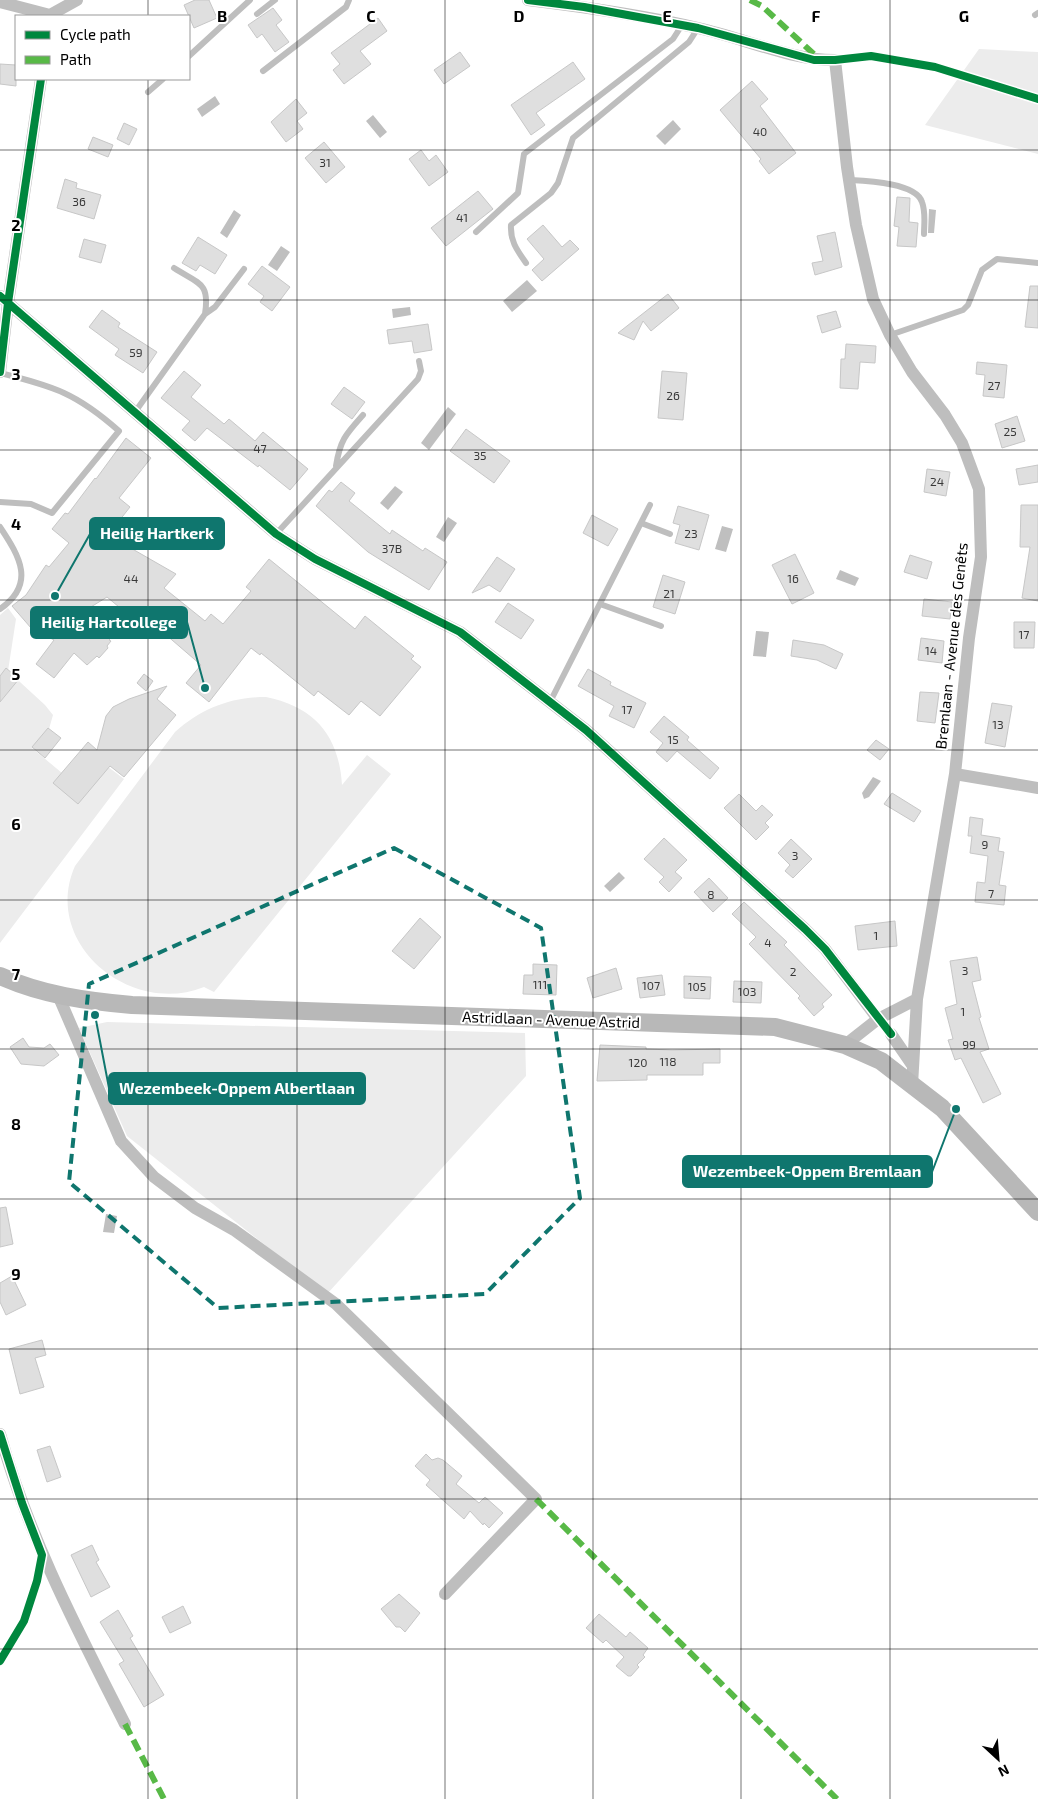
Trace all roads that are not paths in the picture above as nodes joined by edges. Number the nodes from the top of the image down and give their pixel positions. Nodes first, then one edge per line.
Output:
1 (52, 0) edge
2 (77, 0) edge
3 (250, 0) edge
4 (275, 0) edge
5 (349, 0) edge
6 (528, 0) edge
7 (0, 2) edge
8 (257, 14) dead end
9 (46, 15) edge
10 (50, 15) edge
11 (52, 15) edge
12 (682, 25) junction
13 (698, 28) junction
14 (190, 55) edge
15 (263, 70) dead end
16 (41, 80) edge
17 (162, 80) edge
18 (148, 92) dead end
19 (849, 180) junction
20 (476, 232) dead end
21 (924, 234) dead end
22 (526, 263) dead end
23 (1038, 263) edge
24 (174, 268) dead end
25 (244, 269) dead end
26 (4, 299) edge
27 (205, 314) junction
28 (890, 335) junction
29 (419, 361) dead end
30 (0, 373) edge
31 (135, 412) junction
32 (363, 416) dead end
33 (336, 466) junction
34 (0, 502) edge
35 (650, 505) dead end
36 (641, 523) junction
37 (0, 527) edge
38 (276, 534) junction
39 (670, 534) dead end
40 (600, 604) junction
41 (0, 609) edge
42 (660, 626) dead end
43 (550, 702) junction
44 (955, 774) junction
45 (1038, 788) edge
46 (0, 976) edge
47 (58, 995) junction
48 (917, 999) junction
49 (878, 1019) junction
50 (891, 1034) dead end
51 (845, 1045) junction
52 (913, 1066) junction
53 (912, 1085) junction
54 (1038, 1212) edge
55 (0, 1434) edge
56 (446, 1594) dead end
57 (125, 1724) dead end

1 - 10 street
2 - 11 street
3 - 14 lane
4 - 8 lane
5 - 15 lane
6 - 12 street
7 - 9 street
12 - 13 street
12 - 20 lane
13 - 19 street, Bremlaan - Avenue des Genêts
13 - 22 lane
16 - 26 street
17 - 18 lane
19 - 21 lane
19 - 28 street, Bremlaan - Avenue des Genêts
23 - 28 lane
24 - 27 lane
25 - 27 lane
26 - 30 street
26 - 31 street
27 - 31 lane
28 - 44 street, Bremlaan - Avenue des Genêts
29 - 33 lane
30 - 34 lane
31 - 38 street
32 - 33 lane
33 - 38 lane
35 - 36 lane
36 - 39 lane
36 - 40 lane
37 - 41 lane
38 - 43 street
40 - 42 lane
40 - 43 lane
43 - 49 street
44 - 45 street
44 - 48 street, Bremlaan - Avenue des Genêts
46 - 47 street, Astridlaan - Avenue Astrid
47 - 51 street, Astridlaan - Avenue Astrid
47 - 56 street
48 - 49 street
48 - 52 street, Bremlaan - Avenue des Genêts
49 - 51 street
50 - 52 street
51 - 53 street, Astridlaan - Avenue Astrid
52 - 53 street, Bremlaan - Avenue des Genêts
53 - 54 street, Astridlaan - Avenue Astrid
55 - 57 street

